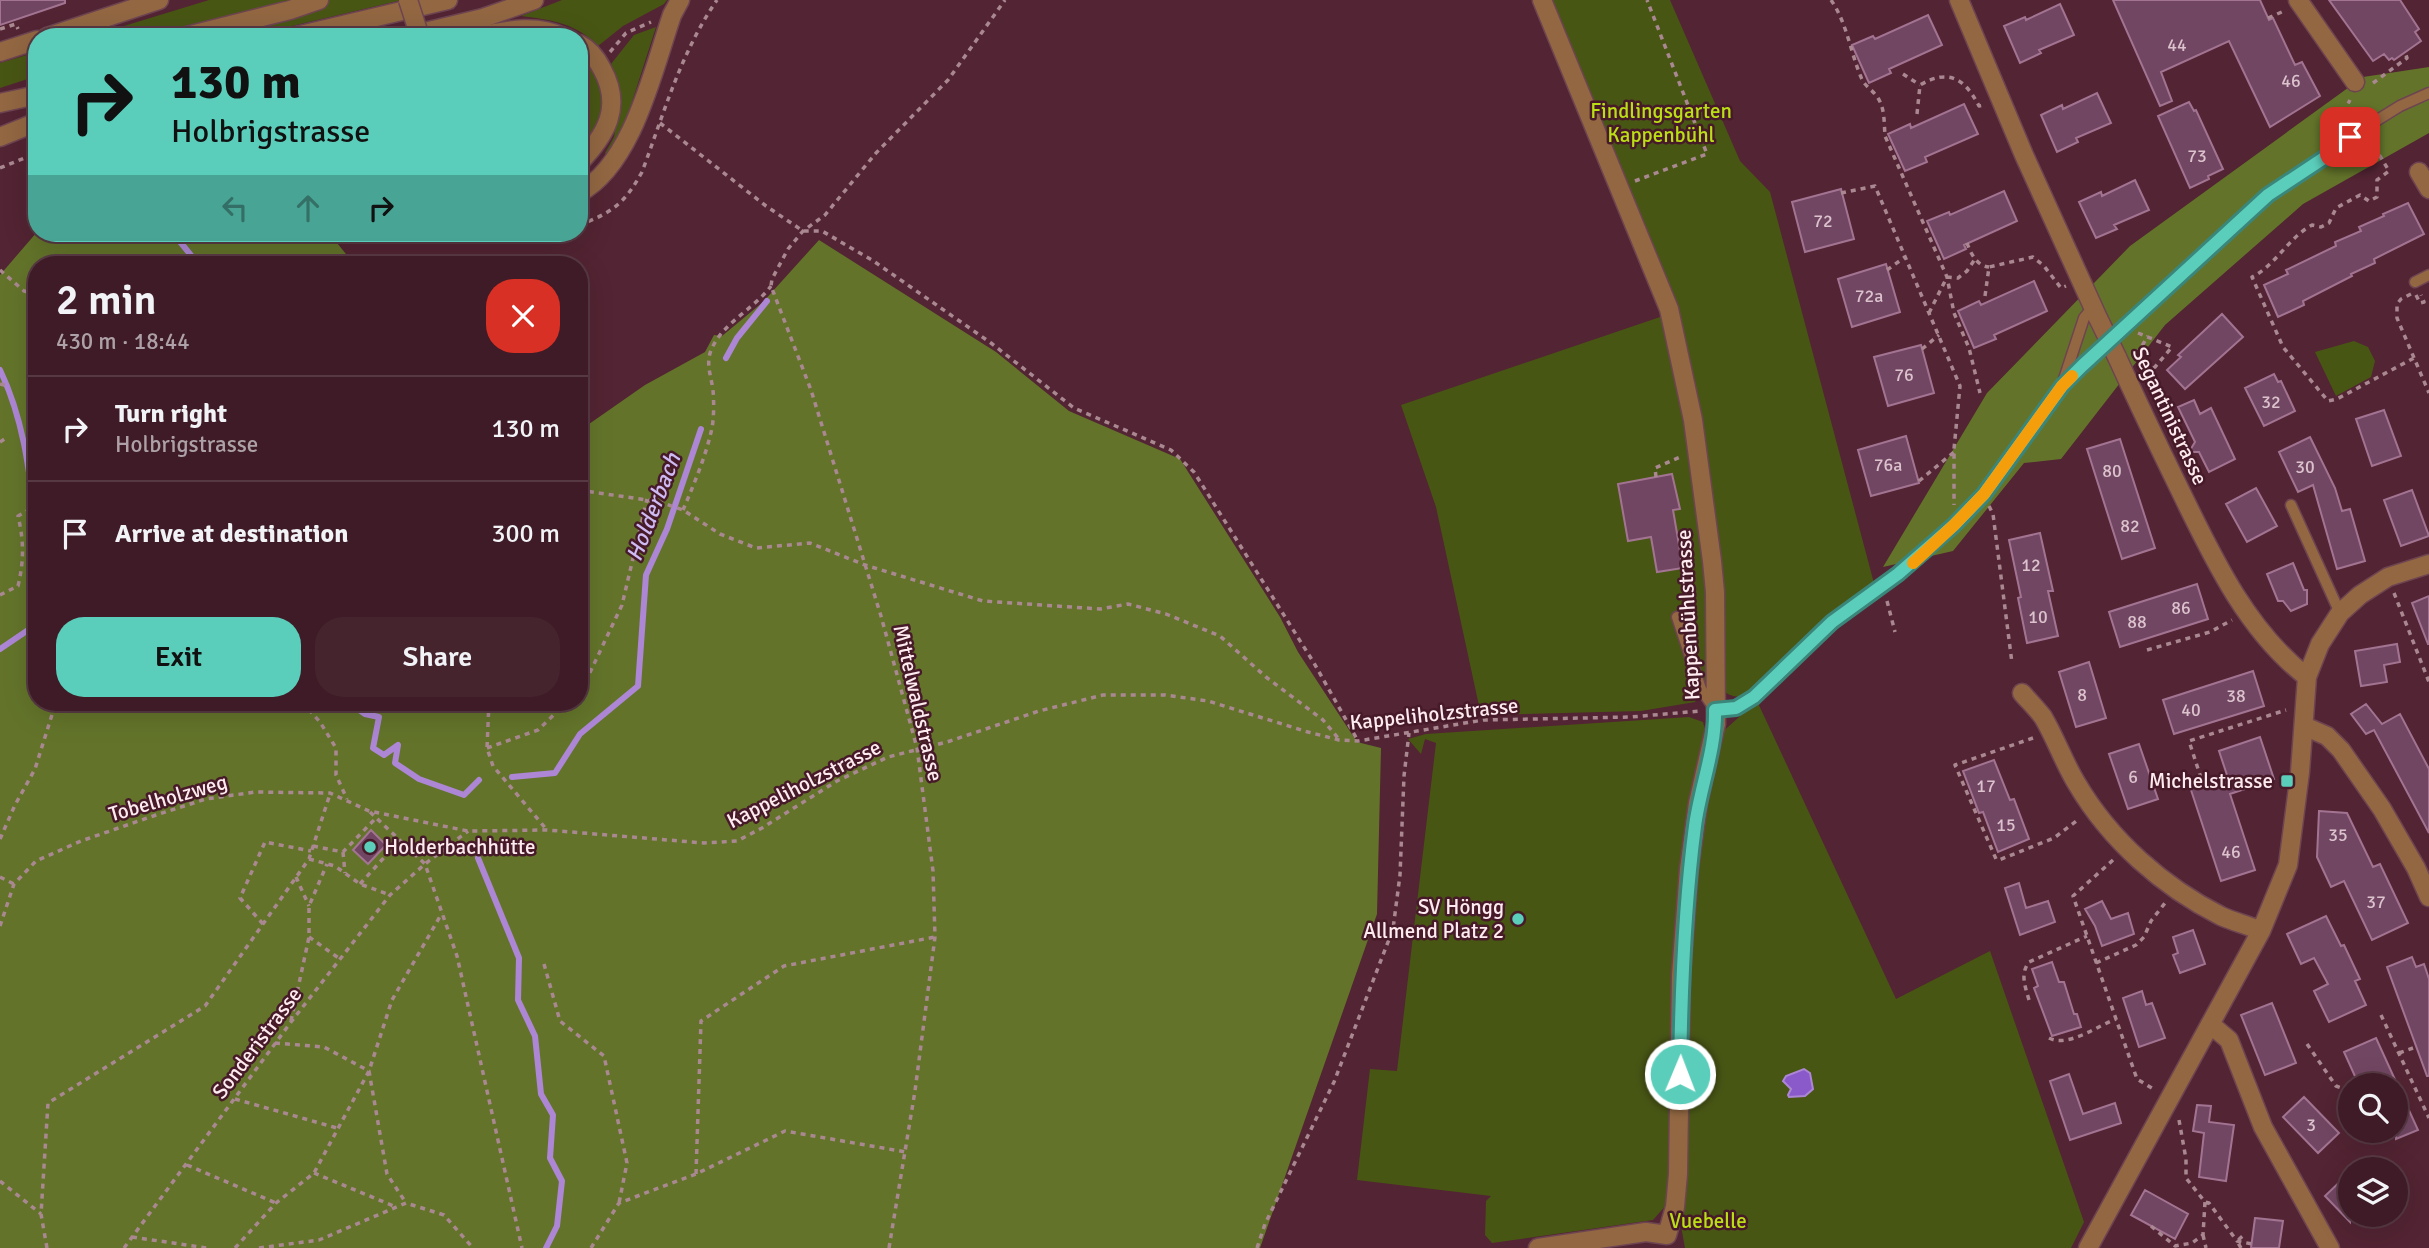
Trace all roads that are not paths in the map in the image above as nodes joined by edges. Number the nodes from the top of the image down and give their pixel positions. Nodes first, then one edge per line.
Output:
1 (158, 0) edge
2 (319, 0) edge
3 (408, 0) edge
4 (448, 0) edge
5 (534, 0) edge
6 (1542, 0) edge
7 (1959, 0) edge
8 (2293, 4) edge
9 (676, 8) edge
10 (74, 28) edge
11 (214, 28) edge
12 (330, 28) edge
13 (418, 28) edge
14 (441, 28) edge
15 (28, 43) edge
16 (588, 50) edge
17 (0, 52) edge
18 (28, 89) edge
19 (2353, 90) road end
20 (2429, 93) edge
21 (28, 97) edge
22 (4, 102) edge
23 (28, 123) edge
24 (28, 126) edge
25 (0, 128) edge
26 (0, 137) edge
27 (588, 154) edge
28 (2419, 173) dead end
29 (588, 187) edge
30 (2429, 189) edge
31 (2429, 275) edge
32 (2415, 282) dead end
33 (2096, 312) junction
34 (2062, 386) junction
35 (2291, 505) dead end
36 (2429, 564) edge
37 (2340, 613) junction
38 (1677, 617) dead end
39 (2308, 677) junction
40 (2022, 692) dead end
41 (1715, 710) junction
42 (2304, 726) junction
43 (2429, 897) edge
44 (2261, 932) junction
45 (2210, 1024) junction
46 (1673, 1242) edge
47 (1538, 1248) edge
48 (2088, 1248) edge
49 (2330, 1248) edge

1 - 10 street
2 - 11 street
3 - 13 street, bridge
4 - 12 street
5 - 14 street
6 - 41 street, Kappenbühlstrasse
7 - 33 street, Segantinistrasse
8 - 19 street
9 - 29 street
15 - 17 street
16 - 27 street
18 - 22 street
20 - 34 lane
21 - 22 street
23 - 25 street
24 - 26 street
28 - 30 street
31 - 32 lane
33 - 34 lane
33 - 39 street, Segantinistrasse, bridge
34 - 41 lane
35 - 37 lane
36 - 37 street
37 - 39 street
38 - 41 lane
39 - 42 street
40 - 44 street
41 - 46 street, Kappenbühlstrasse
42 - 43 street
42 - 44 street
44 - 45 street
45 - 48 street
45 - 49 street
46 - 47 street

